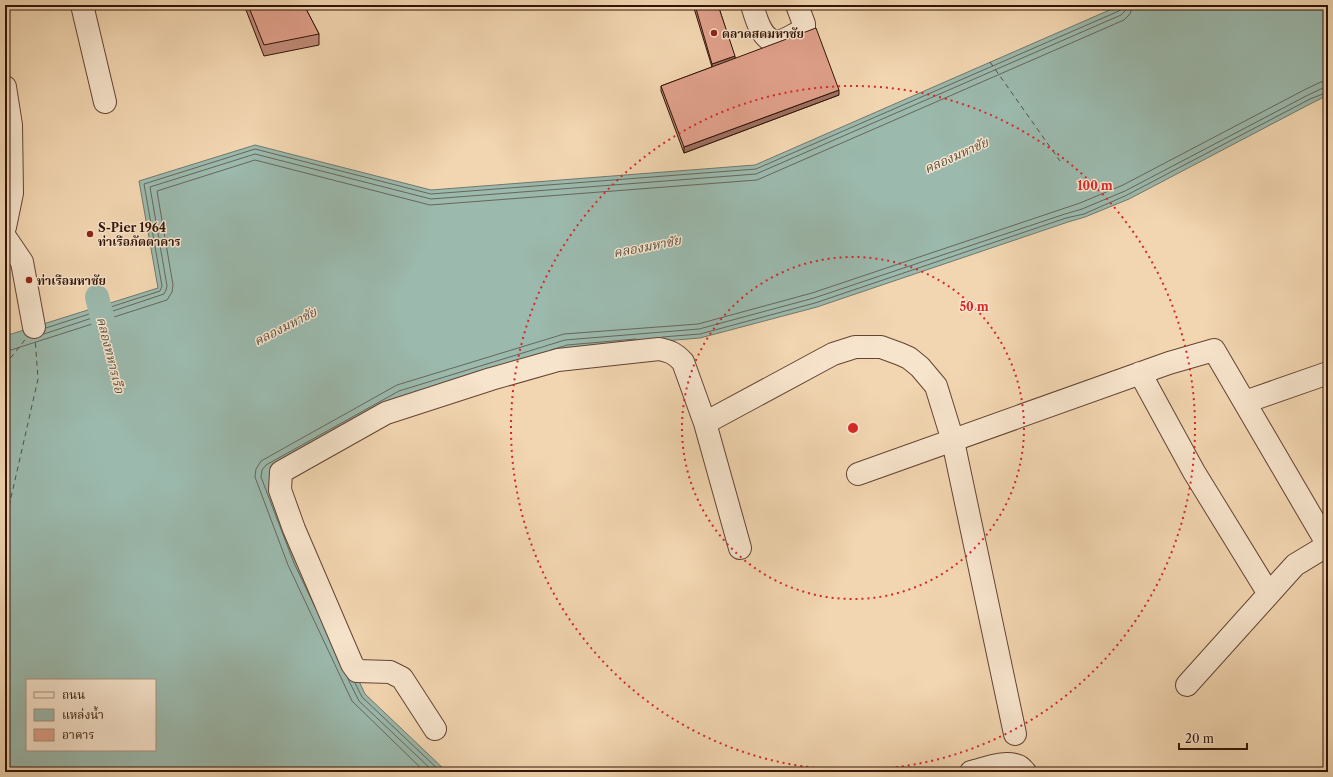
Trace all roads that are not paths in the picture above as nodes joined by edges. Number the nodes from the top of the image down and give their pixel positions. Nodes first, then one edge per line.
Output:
1 (82, 5) edge
2 (752, 5) edge
3 (797, 5) edge
4 (5, 87) edge
5 (105, 102) dead end
6 (5, 227) edge
7 (5, 237) edge
8 (34, 327) dead end
9 (1140, 373) junction
10 (1328, 373) edge
11 (1245, 402) junction
12 (705, 423) junction
13 (953, 440) junction
14 (858, 474) dead end
15 (1328, 545) edge
16 (740, 548) dead end
17 (1269, 594) junction
18 (1188, 685) dead end
19 (435, 729) dead end
20 (1015, 734) dead end
21 (970, 772) edge
22 (1025, 772) edge

1 - 5 street
2 - 3 street
4 - 6 street
7 - 8 street
9 - 11 street
9 - 13 street
9 - 17 street
10 - 11 street
11 - 15 street
12 - 13 street
12 - 16 street
12 - 19 street
13 - 14 street
13 - 20 street
15 - 17 street
17 - 18 street
21 - 22 street

